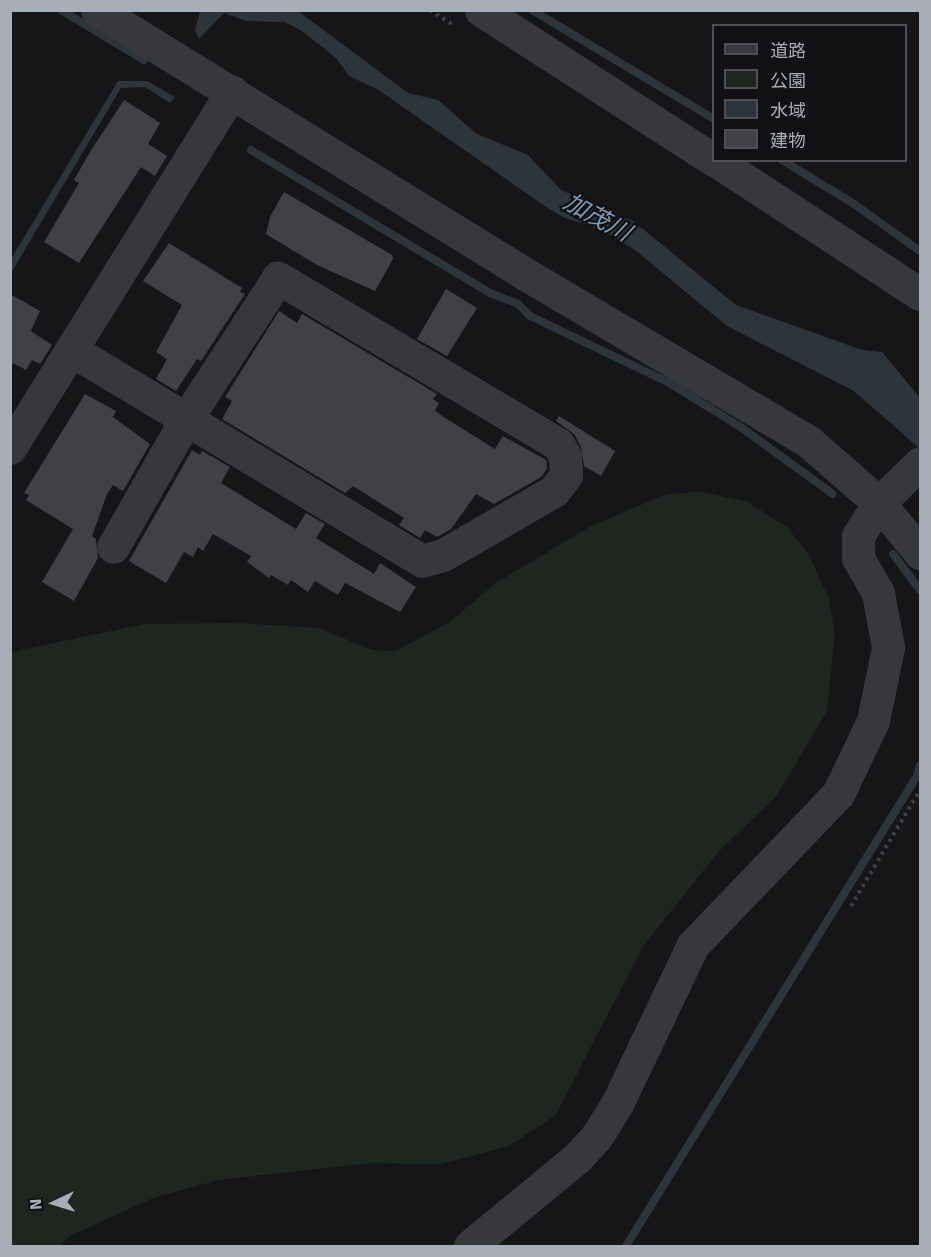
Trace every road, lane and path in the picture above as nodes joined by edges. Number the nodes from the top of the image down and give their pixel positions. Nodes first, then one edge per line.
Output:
1 (97, 10) edge
2 (482, 11) edge
3 (232, 91) junction
4 (712, 159) edge
5 (717, 162) edge
6 (921, 294) edge
7 (73, 351) junction
8 (186, 419) junction
9 (10, 448) edge
10 (921, 462) edge
11 (879, 503) junction
12 (113, 547) dead end
13 (921, 553) edge
14 (921, 790) edge
15 (851, 906) dead end
16 (470, 1246) edge

1 - 3 street
2 - 4 street
3 - 7 street
3 - 11 street
5 - 6 street
7 - 8 street
7 - 9 street
8 - 8 street
8 - 12 street
10 - 11 street
11 - 13 street
11 - 16 street
14 - 15 path

